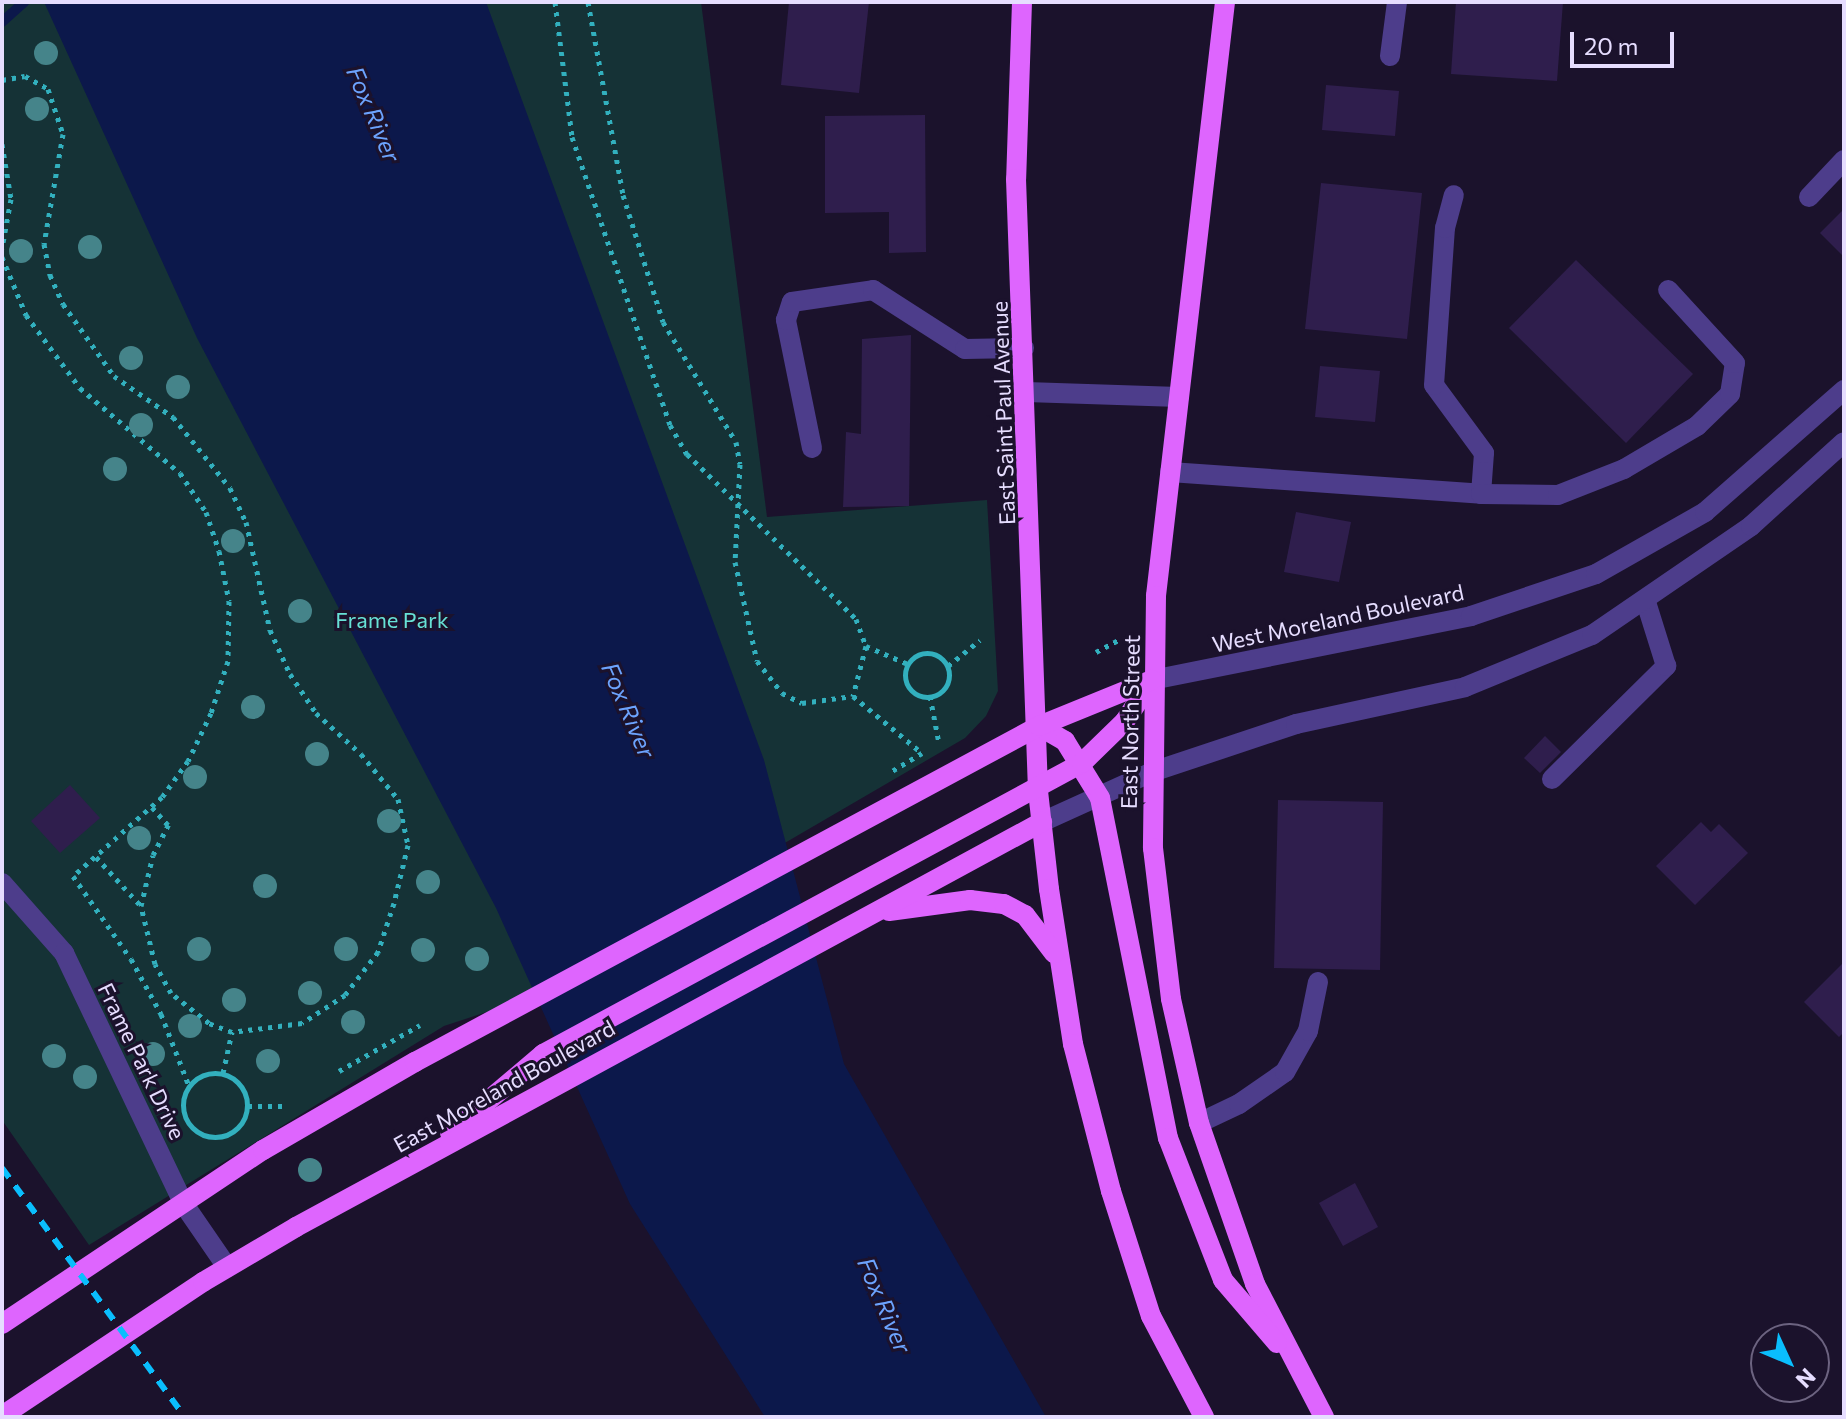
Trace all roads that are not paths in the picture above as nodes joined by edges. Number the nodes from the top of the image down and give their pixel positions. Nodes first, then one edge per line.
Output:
1 (1022, 2) edge
2 (1225, 2) edge
3 (1397, 2) edge
4 (1390, 56) dead end
5 (1844, 160) edge
6 (1454, 195) dead end
7 (1809, 197) dead end
8 (1668, 290) dead end
9 (1024, 348) junction
10 (1844, 390) edge
11 (1026, 392) junction
12 (1179, 397) junction
13 (1844, 442) edge
14 (812, 448) dead end
15 (1170, 472) junction
16 (1481, 494) junction
17 (1646, 602) junction
18 (1152, 680) junction
19 (1039, 726) junction
20 (1082, 763) junction
21 (1152, 772) junction
22 (1552, 779) dead end
23 (1038, 791) junction
24 (1100, 798) junction
25 (1042, 822) junction
26 (2, 883) edge
27 (862, 917) junction
28 (1060, 962) junction
29 (1318, 982) dead end
30 (1199, 1123) junction
31 (414, 1163) junction
32 (183, 1203) junction
33 (227, 1267) junction
34 (2, 1324) edge
35 (1299, 1368) junction
36 (2, 1416) edge
37 (1204, 1417) edge
38 (1324, 1417) edge

1 - 9 main road, East Saint Paul Avenue
2 - 12 main road, East North Street
3 - 4 street
5 - 7 street
6 - 16 street
8 - 16 street
9 - 11 main road, East Saint Paul Avenue
9 - 14 street
10 - 18 street, West Moreland Boulevard
11 - 12 street
11 - 19 main road, East Saint Paul Avenue
12 - 15 main road, East North Street
13 - 17 street
15 - 16 street
15 - 18 main road, East North Street
17 - 21 street
17 - 22 street
18 - 19 main road, West Moreland Boulevard
18 - 20 main road
18 - 21 main road, East North Street
19 - 20 main road
19 - 23 main road, East Saint Paul Avenue
19 - 32 main road, West Moreland Boulevard
20 - 23 main road
20 - 24 main road
21 - 24 street
21 - 30 main road, East North Street
23 - 25 main road, East Saint Paul Avenue
23 - 31 main road
24 - 25 street
24 - 35 main road
25 - 27 main road, East Moreland Boulevard
25 - 28 main road
26 - 32 street, Frame Park Drive
27 - 28 main road
27 - 31 main road, East Moreland Boulevard
28 - 37 main road
29 - 30 street
30 - 35 main road, East North Street
31 - 33 main road, East Moreland Boulevard
32 - 33 street, Frame Park Drive
32 - 34 main road
33 - 36 main road, East Moreland Boulevard
35 - 38 main road, East North Street

